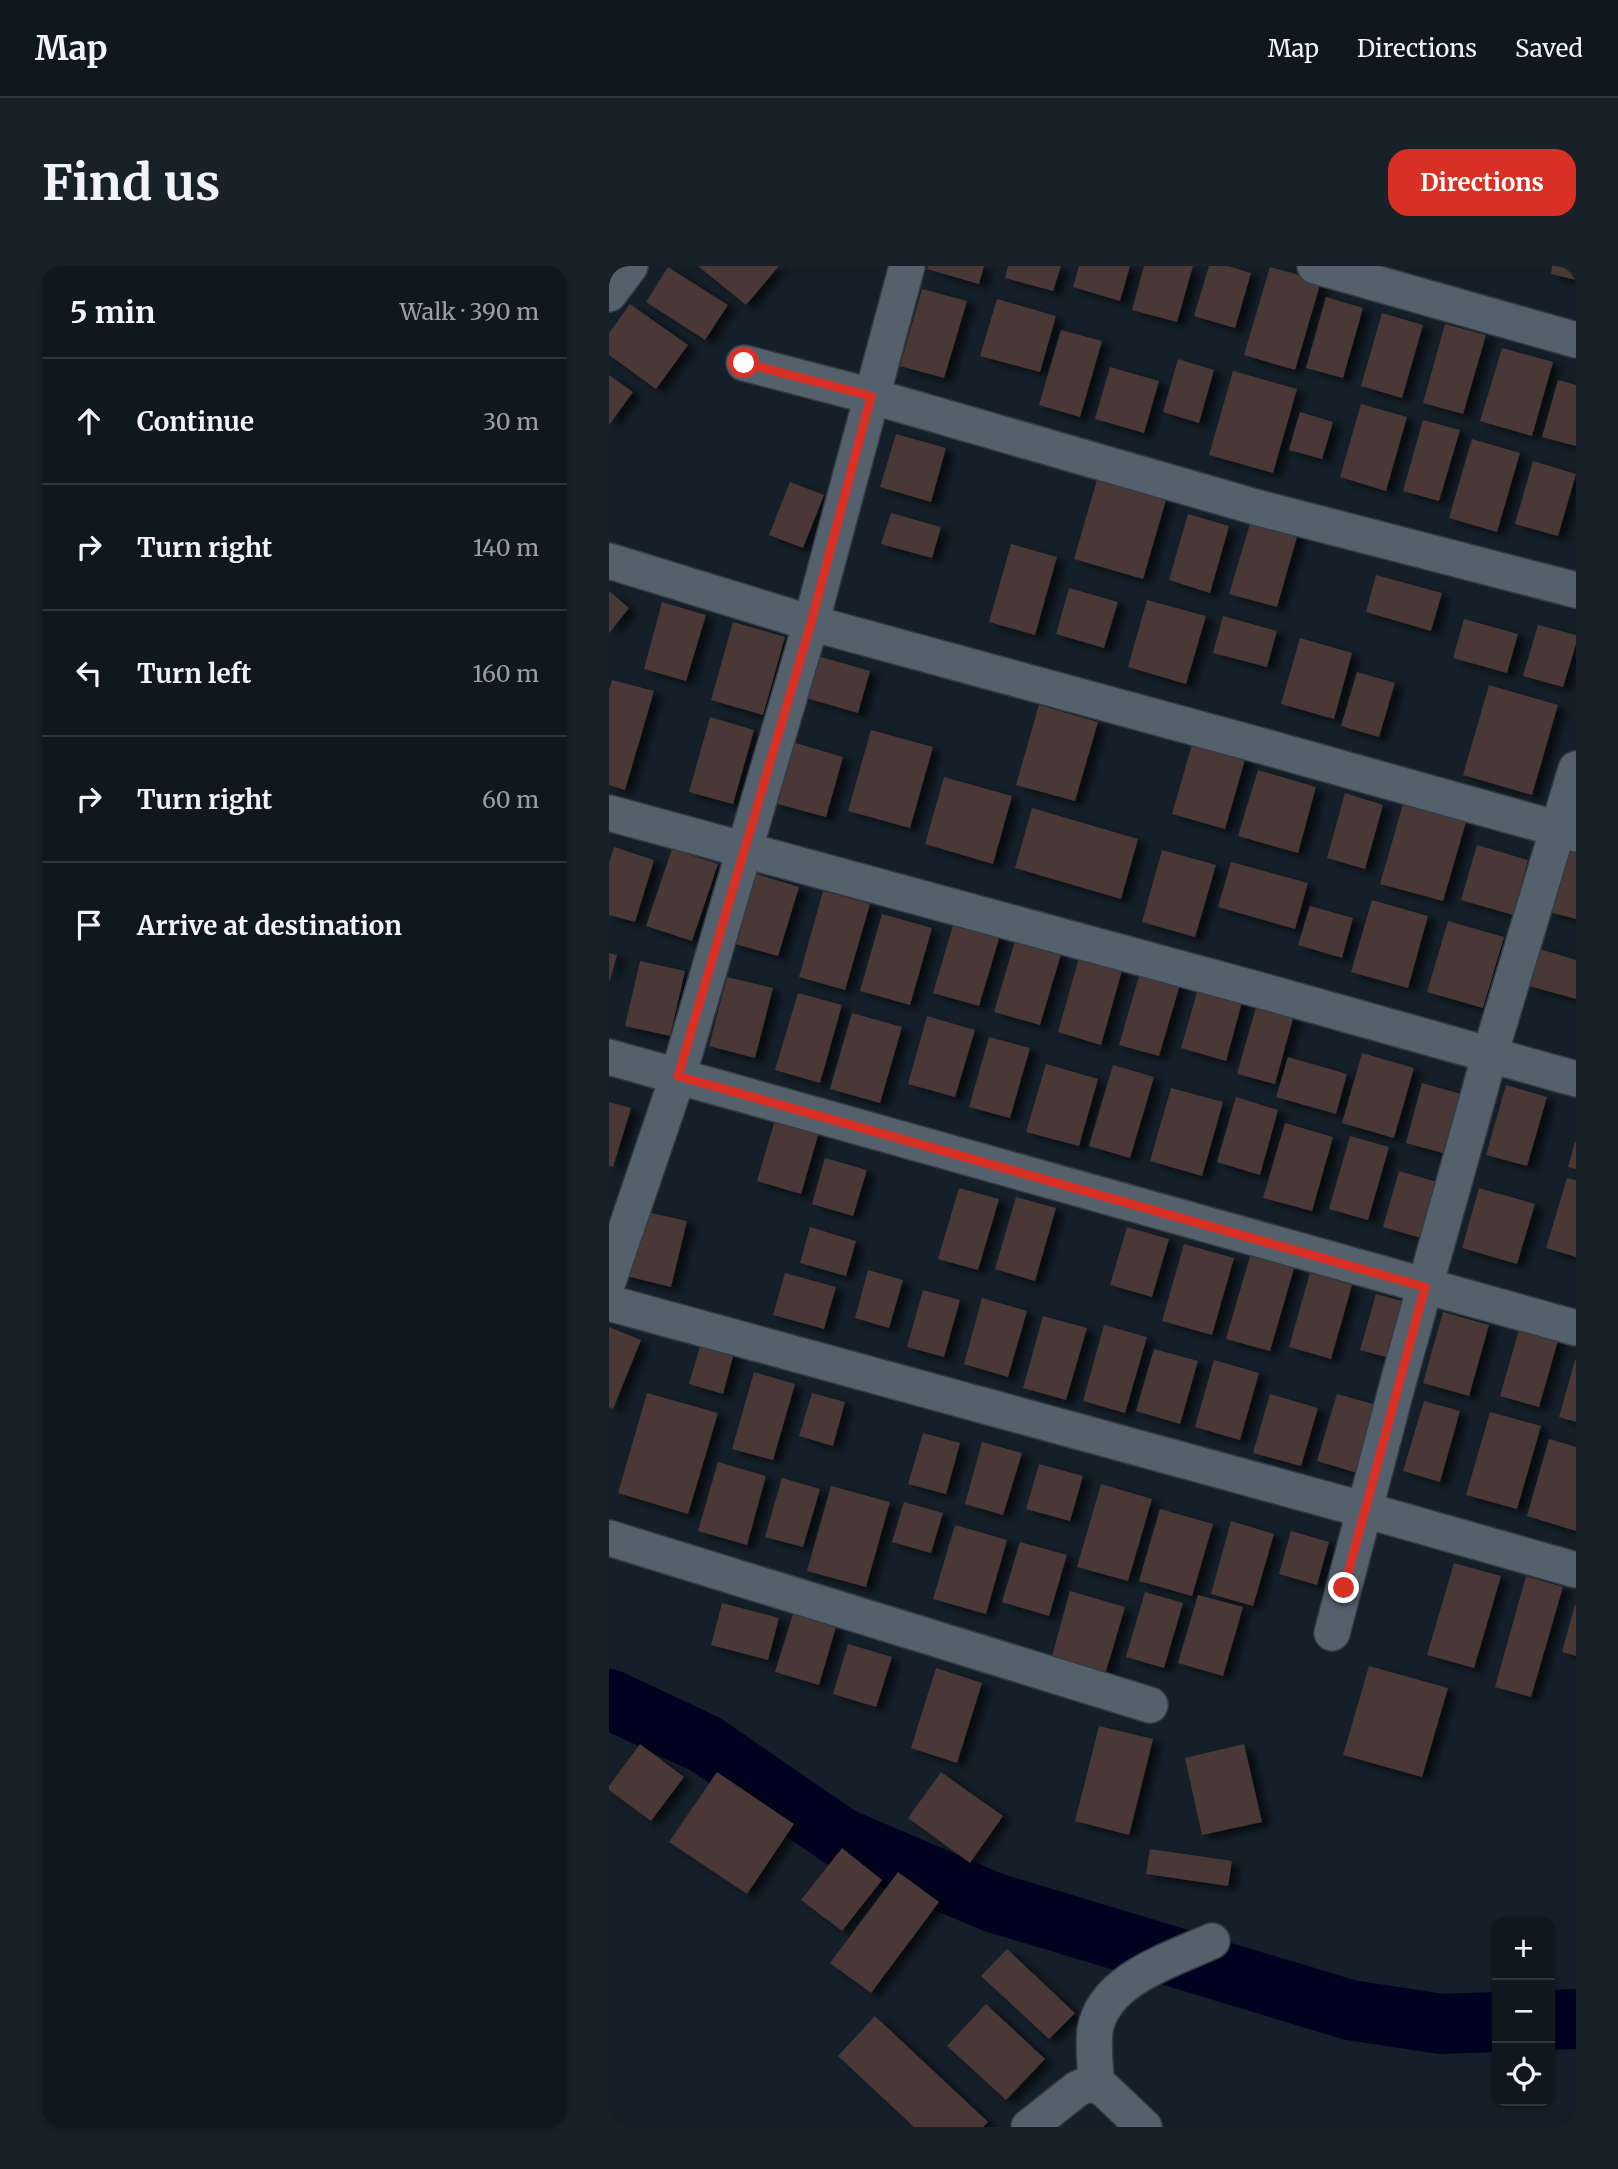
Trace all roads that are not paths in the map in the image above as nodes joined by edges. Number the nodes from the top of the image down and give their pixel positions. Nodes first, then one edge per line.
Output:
1 (630, 266) edge
2 (907, 266) edge
3 (1315, 266) edge
4 (609, 294) edge
5 (1576, 340) edge
6 (744, 363) dead end
7 (871, 396) junction
8 (609, 561) edge
9 (1576, 590) edge
10 (811, 623) junction
11 (1576, 769) edge
12 (609, 813) edge
13 (1567, 832) edge
14 (743, 849) junction
15 (1490, 1055) junction
16 (609, 1057) edge
17 (678, 1076) junction
18 (1576, 1079) edge
19 (609, 1279) edge
20 (1425, 1287) junction
21 (609, 1303) edge
22 (1576, 1328) edge
23 (1365, 1510) junction
24 (609, 1538) edge
25 (1576, 1570) edge
26 (1332, 1633) dead end
27 (1150, 1705) dead end
28 (1212, 1941) dead end
29 (1097, 2085) junction
30 (1029, 2127) edge
31 (1144, 2127) edge

1 - 4 street
2 - 7 street
3 - 5 street
6 - 7 street
7 - 9 street
7 - 10 street
8 - 10 street
10 - 13 street
10 - 14 street
11 - 13 street
12 - 14 street
13 - 15 street
14 - 15 street
14 - 17 street
15 - 18 street
15 - 20 street
16 - 17 street
17 - 19 street
17 - 20 street
20 - 22 street
20 - 23 street
21 - 23 street
23 - 25 street
23 - 26 street
24 - 27 street
28 - 29 street
29 - 30 street
29 - 31 street

